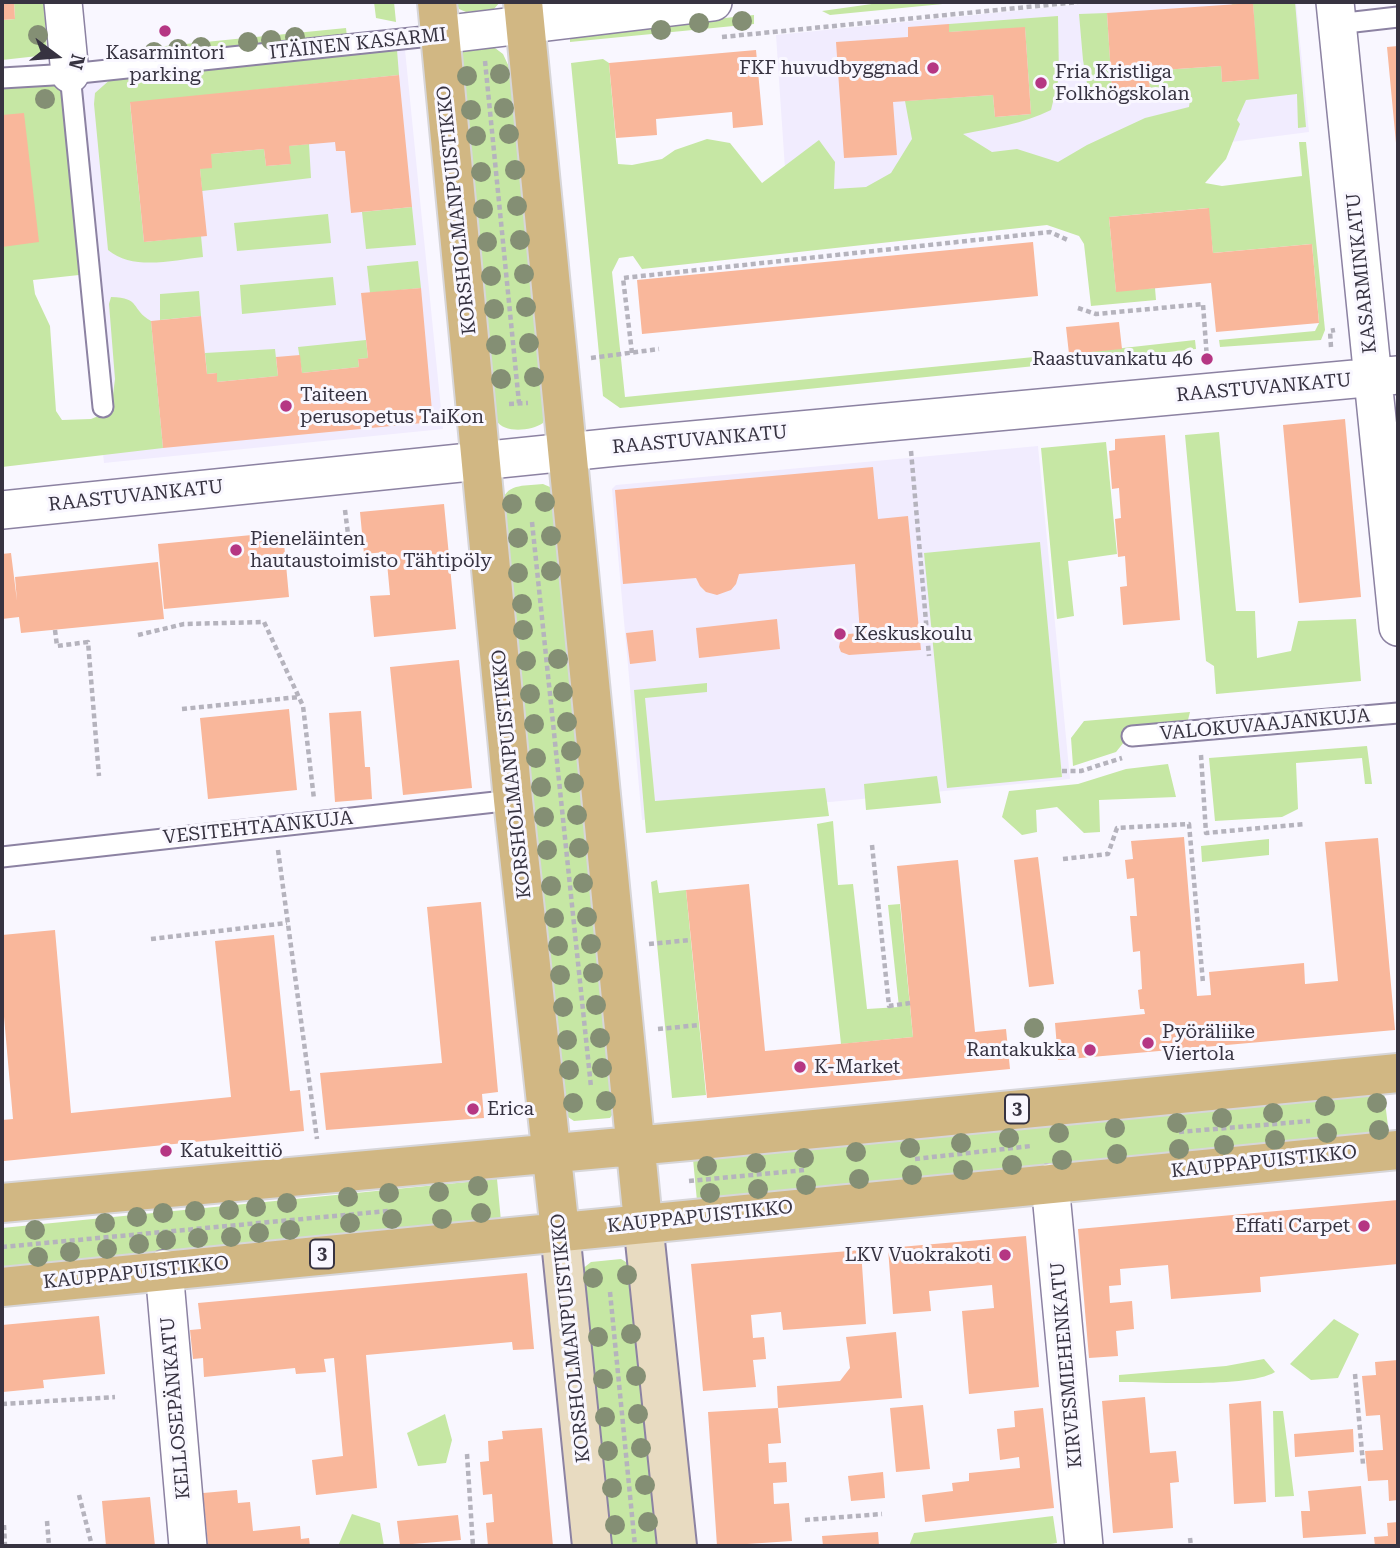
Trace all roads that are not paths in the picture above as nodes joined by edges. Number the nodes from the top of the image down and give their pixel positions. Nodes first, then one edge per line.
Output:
1 (63, 2) edge
2 (1336, 13) edge
3 (1398, 17) edge
4 (439, 18) edge
5 (716, 19) edge
6 (526, 27) edge
7 (70, 74) junction
8 (2, 78) edge
9 (1386, 377) edge
10 (103, 407) dead end
11 (567, 452) junction
12 (482, 461) junction
13 (2, 510) edge
14 (1398, 627) edge
15 (1398, 713) edge
16 (1138, 736) road end
17 (513, 800) junction
18 (2, 857) edge
19 (1398, 1073) edge
20 (635, 1145) junction
21 (1398, 1150) edge
22 (552, 1152) junction
23 (1050, 1183) junction
24 (2, 1203) edge
25 (643, 1222) junction
26 (560, 1231) junction
27 (164, 1269) junction
28 (2, 1287) edge
29 (188, 1546) edge
30 (592, 1546) edge
31 (677, 1546) edge
32 (1084, 1546) edge

1 - 7 street
2 - 3 lane
2 - 9 street, KASARMINKATU
4 - 6 street, ITÄINEN KASARMI
4 - 7 lane, ITÄINEN KASARMI
4 - 12 main road, KORSHOLMANPUISTIKKO
5 - 6 street, ITÄINEN KASARMI
6 - 11 main road
7 - 8 lane, ITÄINEN KASARMI
7 - 10 lane
9 - 11 street, RAASTUVANKATU
9 - 14 street, KASARMINKATU
11 - 12 street, RAASTUVANKATU
11 - 20 main road
12 - 13 street, RAASTUVANKATU
12 - 17 main road, KORSHOLMANPUISTIKKO
15 - 16 lane, VALOKUVAAJANKUJA
17 - 18 lane, VESITEHTAANKUJA
17 - 22 main road, KORSHOLMANPUISTIKKO
19 - 20 main road, 3
20 - 22 main road, 3
20 - 25 main road
21 - 23 main road, KAUPPAPUISTIKKO / 3
22 - 24 main road, 3
22 - 26 main road, KORSHOLMANPUISTIKKO
23 - 25 main road, KAUPPAPUISTIKKO / 3
23 - 32 street, KIRVESMIEHENKATU
25 - 26 main road, KAUPPAPUISTIKKO / 3
25 - 31 main road
26 - 27 main road, KAUPPAPUISTIKKO / 3
26 - 30 main road, KORSHOLMANPUISTIKKO
27 - 28 main road, KAUPPAPUISTIKKO / 3
27 - 29 street, KELLOSEPÄNKATU

